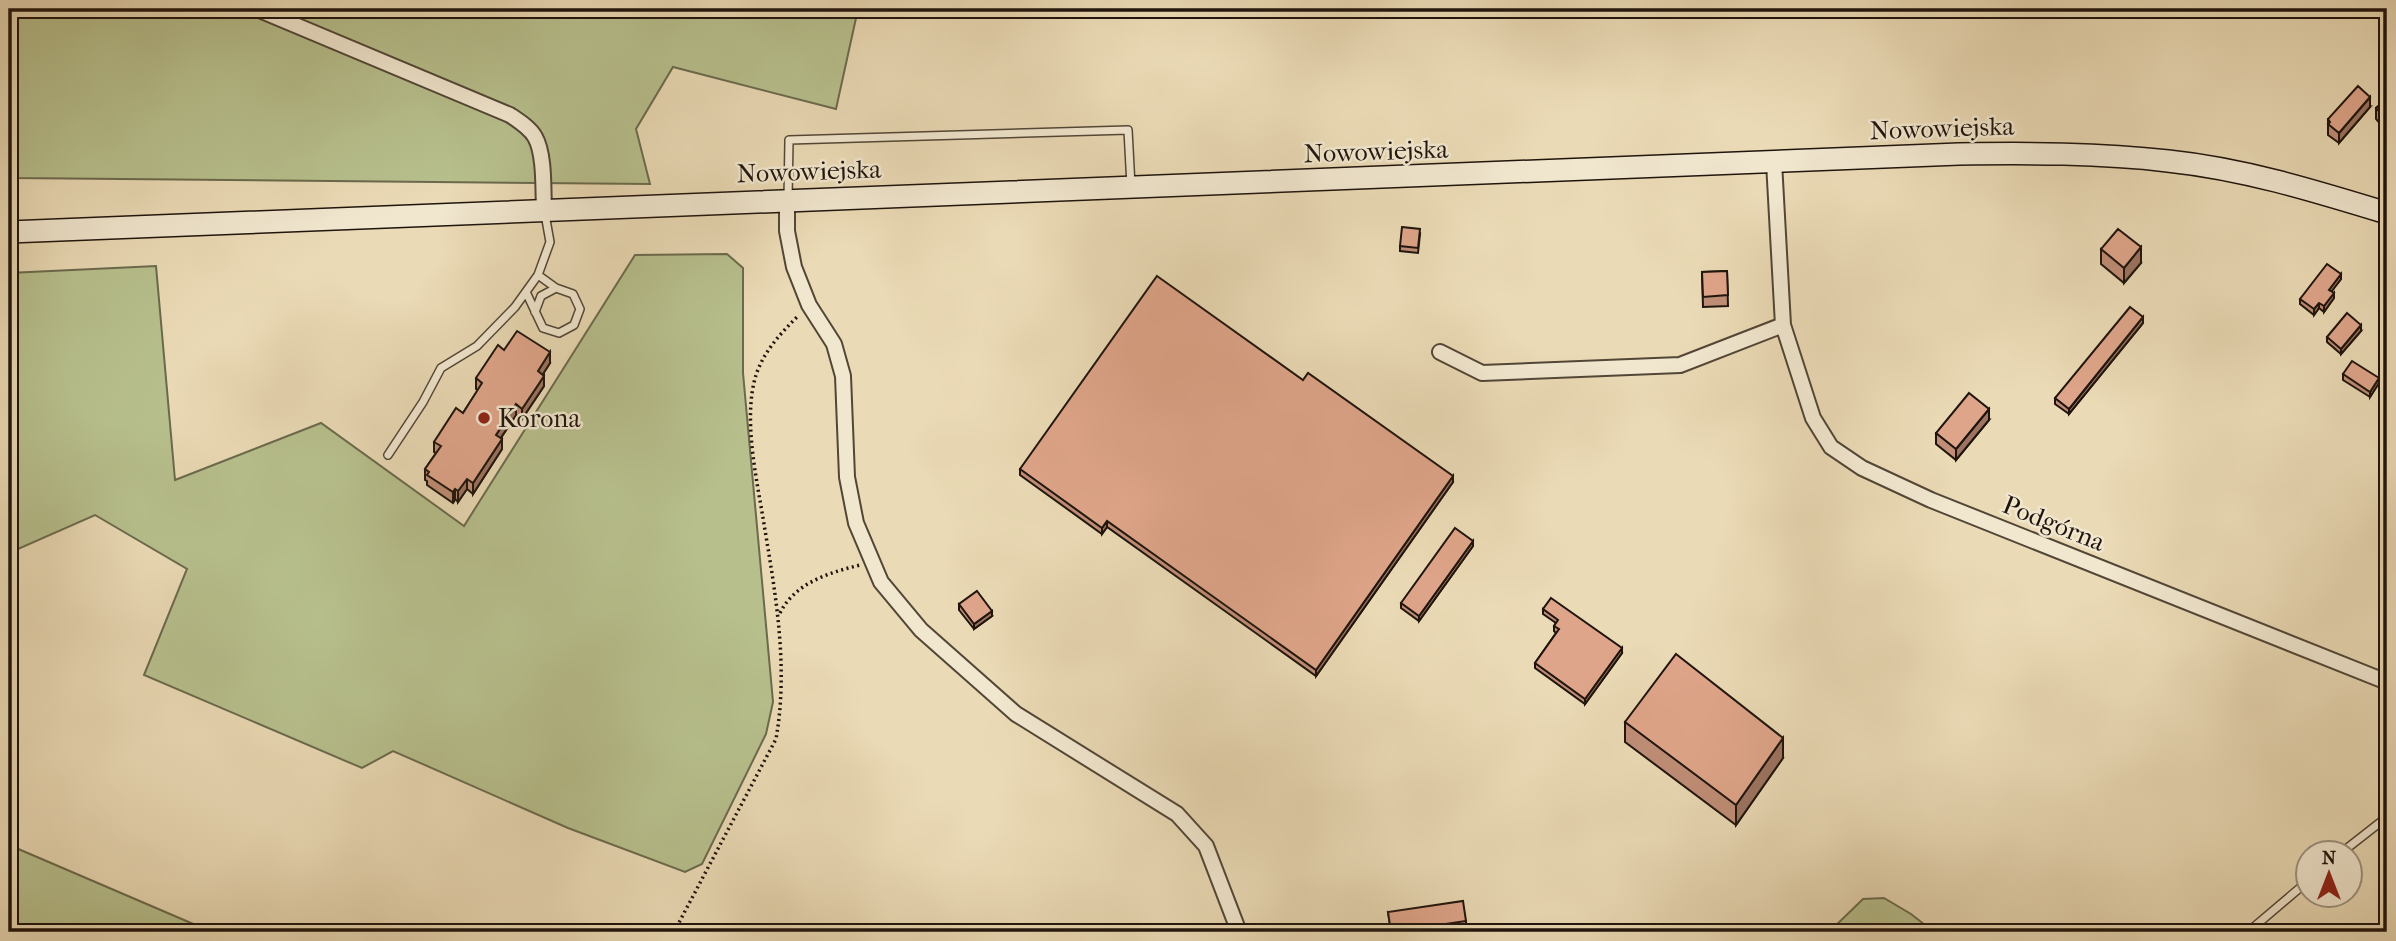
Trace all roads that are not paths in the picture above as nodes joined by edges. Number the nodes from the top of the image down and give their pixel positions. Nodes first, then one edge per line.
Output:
1 (257, 9) edge
2 (1774, 162) junction
3 (1131, 188) junction
4 (788, 200) junction
5 (544, 210) junction
6 (2387, 214) edge
7 (9, 232) edge
8 (538, 275) junction
9 (556, 288) junction
10 (526, 292) junction
11 (536, 312) junction
12 (1783, 325) junction
13 (1440, 352) dead end
14 (388, 455) dead end
15 (2387, 682) edge
16 (2387, 817) edge
17 (2359, 839) edge
18 (2294, 893) edge
19 (1239, 932) edge
20 (2248, 932) edge

1 - 5 street
2 - 3 main road, Nowowiejska
2 - 6 main road, Nowowiejska
2 - 12 street, Podgórna
3 - 4 main road, Nowowiejska
3 - 4 lane
4 - 5 main road, Nowowiejska
4 - 19 street
5 - 7 main road, Nowowiejska
5 - 8 lane
8 - 9 lane
8 - 10 lane
9 - 11 lane
9 - 11 lane
10 - 11 lane
10 - 14 lane
12 - 13 street
12 - 15 street, Podgórna
16 - 17 lane
18 - 20 lane

